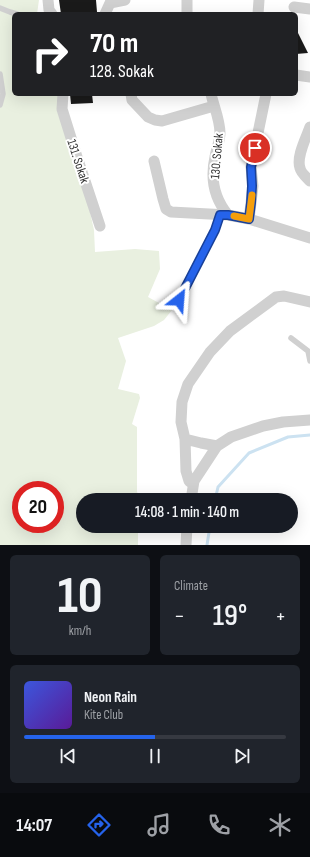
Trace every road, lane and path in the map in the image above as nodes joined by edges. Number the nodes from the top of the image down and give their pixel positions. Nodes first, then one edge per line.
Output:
1 (48, 0) edge
2 (125, 0) edge
3 (186, 0) edge
4 (259, 0) edge
5 (294, 7) dead end
6 (0, 8) edge
7 (310, 8) edge
8 (50, 12) edge
9 (106, 12) edge
10 (187, 12) edge
11 (258, 12) edge
12 (12, 13) edge
13 (0, 74) edge
14 (298, 75) edge
15 (310, 77) edge
16 (63, 96) edge
17 (131, 96) edge
18 (212, 96) edge
19 (266, 96) edge
20 (0, 105) edge
21 (214, 106) junction
22 (310, 127) edge
23 (154, 161) dead end
24 (310, 180) edge
25 (224, 215) junction
26 (249, 219) junction
27 (100, 226) dead end
28 (310, 238) edge
29 (179, 300) dead end
30 (310, 302) edge
31 (291, 338) dead end
32 (310, 361) edge
33 (310, 420) edge
34 (185, 438) junction
35 (217, 446) junction
36 (193, 484) junction
37 (191, 493) edge
38 (187, 533) edge
39 (186, 545) edge

1 - 8 street
2 - 9 street
3 - 10 street
4 - 11 street
5 - 7 street
6 - 12 lane
13 - 20 lane
14 - 15 street
16 - 27 street, 131. Sokak
17 - 21 street
18 - 21 street, 130. Sokak
19 - 26 street
21 - 25 street, 130. Sokak
22 - 24 street
23 - 25 street
25 - 26 street
25 - 29 lane
26 - 28 street
30 - 34 street
31 - 32 lane
33 - 35 street
34 - 35 street
34 - 36 street
35 - 36 street
36 - 37 street
38 - 39 street

